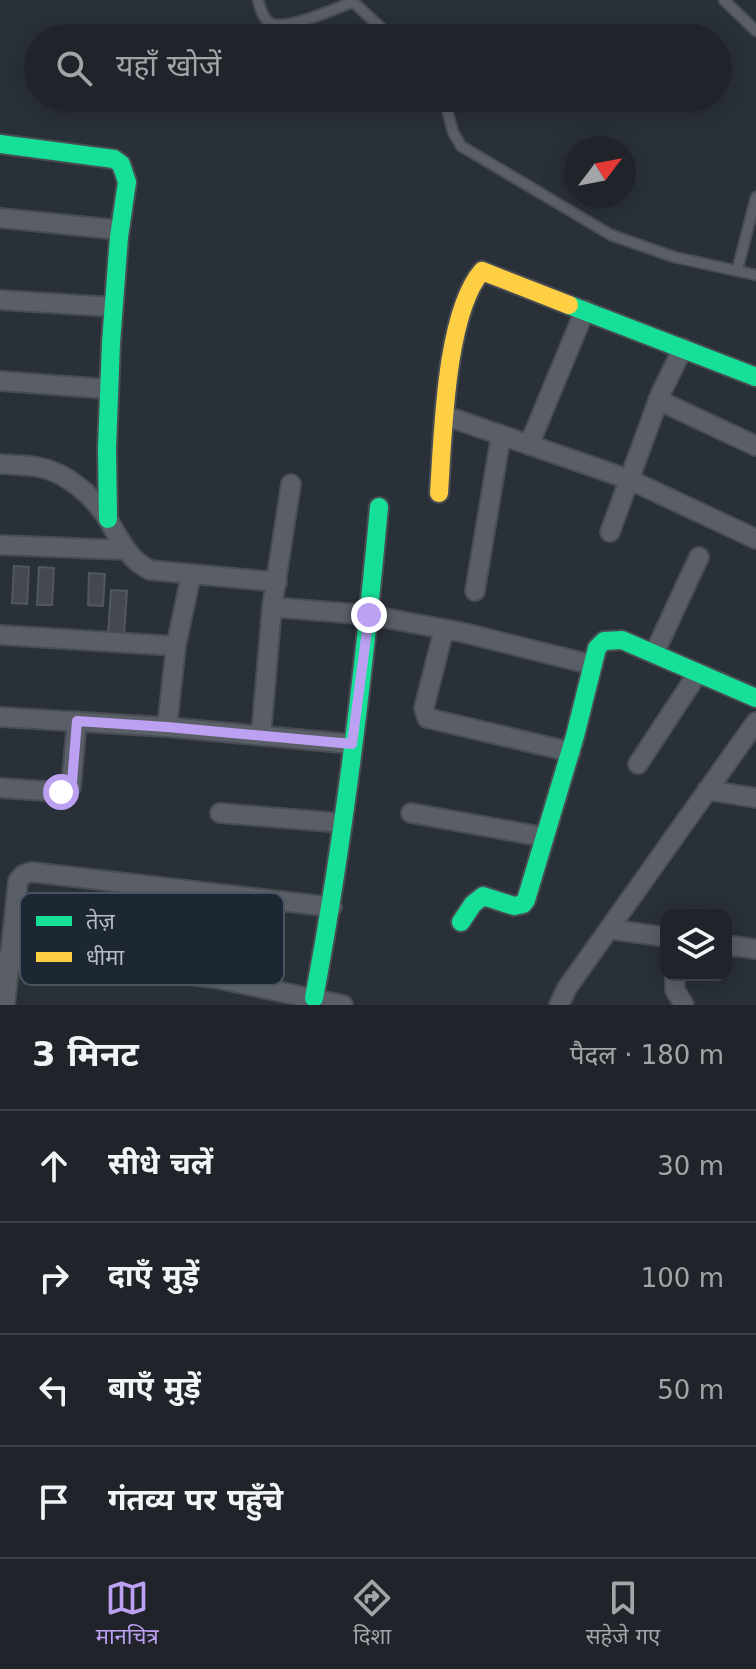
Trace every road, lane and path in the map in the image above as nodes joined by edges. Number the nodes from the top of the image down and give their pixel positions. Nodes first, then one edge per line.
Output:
1 (258, 0) edge
2 (724, 0) edge
3 (352, 1) edge
4 (275, 24) edge
5 (293, 24) edge
6 (377, 24) edge
7 (756, 31) edge
8 (448, 112) edge
9 (0, 144) edge
10 (756, 197) edge
11 (0, 218) edge
12 (120, 230) junction
13 (737, 271) junction
14 (756, 275) edge
15 (0, 300) edge
16 (113, 307) junction
17 (585, 310) junction
18 (683, 348) junction
19 (756, 377) edge
20 (0, 381) edge
21 (108, 389) junction
22 (658, 400) junction
23 (446, 416) junction
24 (501, 435) junction
25 (529, 445) junction
26 (756, 446) edge
27 (0, 464) edge
28 (628, 479) junction
29 (291, 484) dead end
30 (439, 493) dead end
31 (379, 507) dead end
32 (108, 519) junction
33 (610, 532) dead end
34 (756, 539) edge
35 (0, 545) edge
36 (125, 550) junction
37 (699, 557) dead end
38 (191, 575) junction
39 (277, 582) junction
40 (475, 591) dead end
41 (272, 607) junction
42 (369, 615) junction
43 (444, 629) junction
44 (0, 635) edge
45 (176, 646) junction
46 (654, 654) junction
47 (593, 665) junction
48 (698, 673) junction
49 (756, 698) edge
50 (0, 717) edge
51 (77, 721) junction
52 (756, 722) edge
53 (167, 727) junction
54 (261, 736) junction
55 (352, 744) junction
56 (571, 752) junction
57 (638, 764) dead end
58 (0, 788) edge
59 (707, 790) junction
60 (756, 798) edge
61 (220, 813) dead end
62 (411, 813) dead end
63 (342, 823) junction
64 (544, 837) junction
65 (9, 886) edge
66 (212, 893) edge
67 (284, 901) edge
68 (332, 907) junction
69 (461, 922) dead end
70 (609, 929) junction
71 (660, 936) edge
72 (732, 946) edge
73 (756, 949) edge
74 (5, 962) edge
75 (675, 981) edge
76 (250, 985) edge
77 (314, 998) junction
78 (5, 1005) edge
79 (343, 1005) edge
80 (559, 1005) edge
81 (684, 1005) edge

1 - 4 lane
2 - 7 lane
3 - 5 lane
3 - 6 lane
8 - 13 lane
9 - 12 street
10 - 13 lane
11 - 12 street
12 - 16 street
13 - 14 lane
15 - 16 street
16 - 21 street
17 - 18 street
17 - 23 street
17 - 25 street
18 - 19 street
18 - 22 street
20 - 21 street
21 - 32 street
22 - 26 street
22 - 28 street
23 - 24 street
23 - 30 street
24 - 25 street
24 - 40 street
25 - 28 street
27 - 32 street
28 - 33 street
28 - 34 street
29 - 39 street
31 - 42 street
32 - 36 street
35 - 36 street
36 - 38 street
37 - 46 street
38 - 39 street
38 - 45 street
39 - 41 street
41 - 42 street
41 - 54 street
42 - 43 street
42 - 55 street
43 - 47 street
43 - 56 street
44 - 45 street
45 - 53 street
46 - 47 street
46 - 48 street
47 - 56 street
48 - 49 street
48 - 57 street
50 - 51 street
51 - 53 street
51 - 58 street
52 - 59 street
53 - 54 street
54 - 55 street
55 - 63 street
56 - 64 street
59 - 60 street
59 - 70 street
61 - 63 street
62 - 64 street
63 - 68 street
64 - 69 street
65 - 66 street
65 - 74 street
67 - 68 street
68 - 77 street
70 - 71 street
70 - 80 street
72 - 73 street
74 - 78 street
75 - 81 street
76 - 77 street
77 - 79 street

